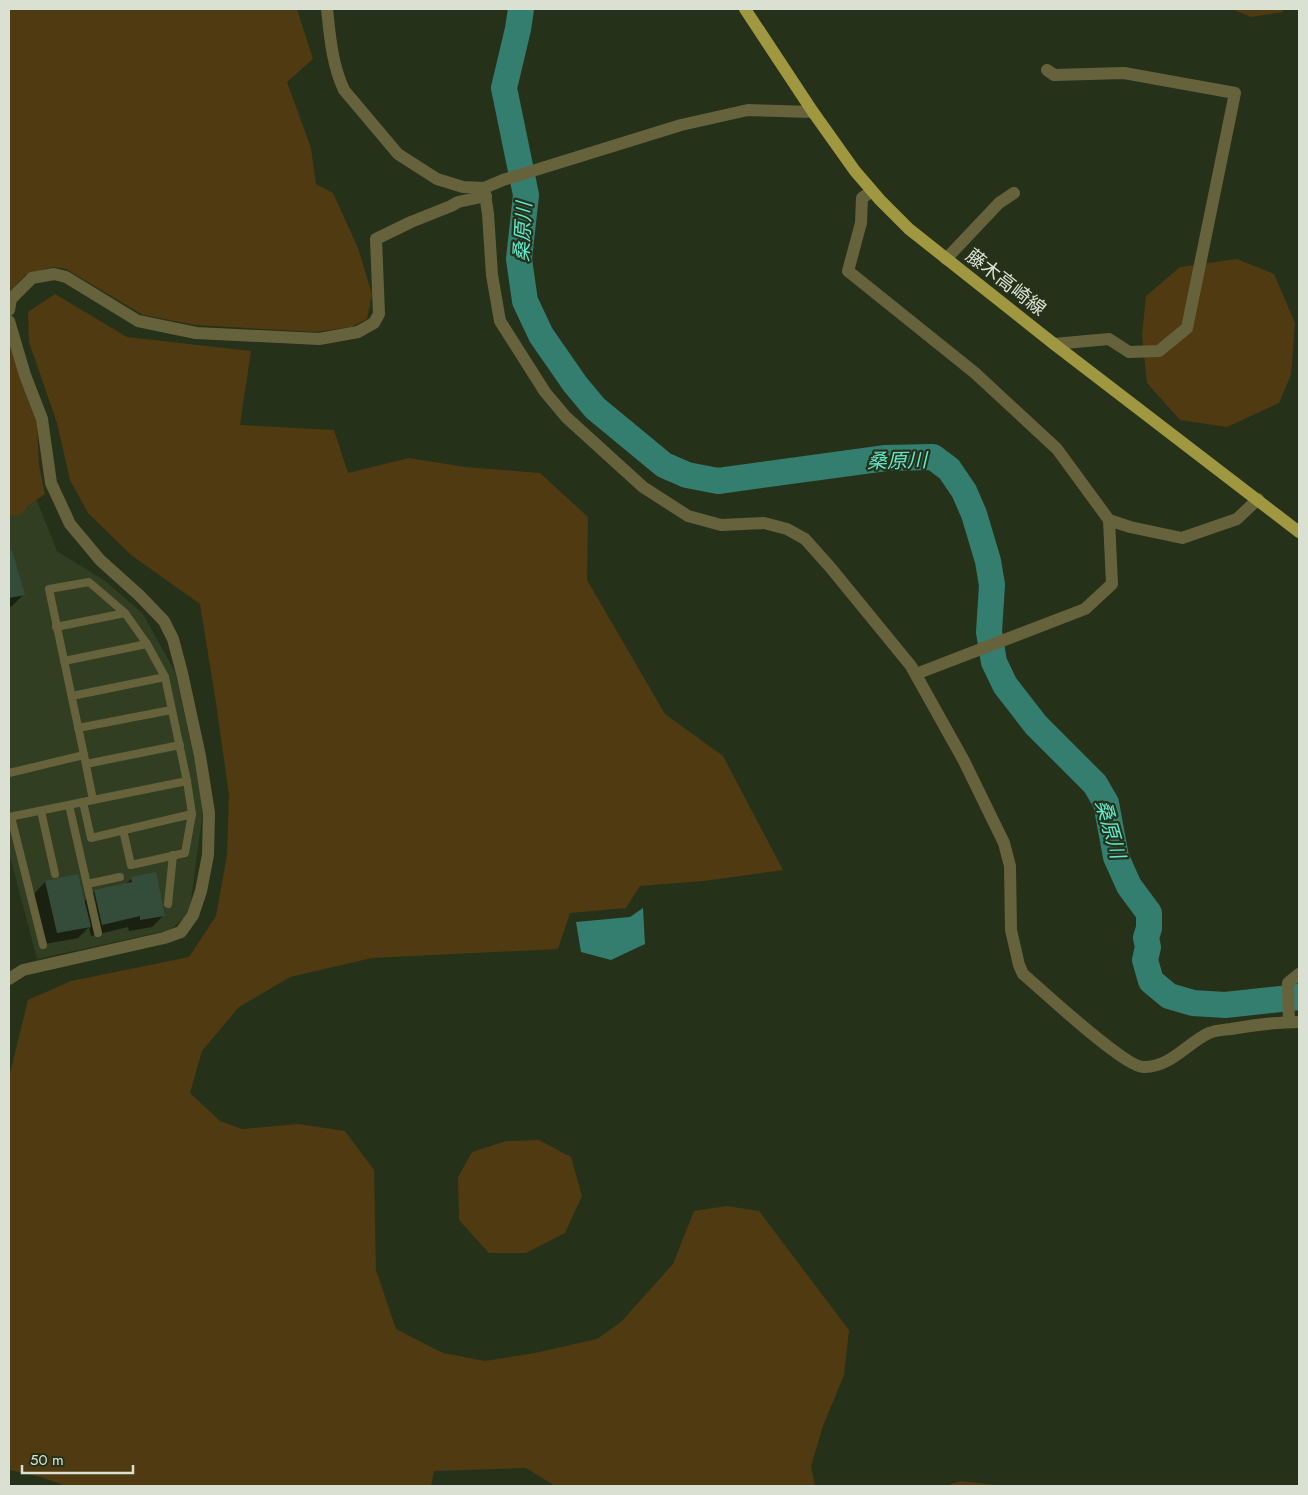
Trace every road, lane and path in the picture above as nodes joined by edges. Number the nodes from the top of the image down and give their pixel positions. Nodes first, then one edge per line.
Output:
1 (327, 9) edge
2 (745, 9) edge
3 (1047, 70) dead end
4 (813, 112) junction
5 (872, 191) junction
6 (485, 192) junction
7 (1014, 193) dead end
8 (946, 259) junction
9 (9, 310) edge
10 (9, 321) edge
11 (1054, 344) junction
12 (1258, 499) junction
13 (1109, 520) junction
14 (1299, 532) edge
15 (125, 613) junction
16 (56, 627) junction
17 (147, 644) junction
18 (64, 661) junction
19 (916, 674) junction
20 (165, 677) junction
21 (72, 696) junction
22 (171, 710) junction
23 (78, 728) junction
24 (180, 745) junction
25 (84, 755) junction
26 (86, 764) junction
27 (9, 773) edge
28 (187, 780) junction
29 (93, 800) junction
30 (82, 802) junction
31 (69, 805) junction
32 (40, 811) junction
33 (192, 814) junction
34 (10, 817) edge
35 (123, 830) junction
36 (173, 855) junction
37 (55, 874) dead end
38 (120, 877) dead end
39 (87, 884) junction
40 (168, 904) dead end
41 (98, 933) dead end
42 (43, 945) dead end
43 (1299, 974) edge
44 (9, 979) edge
45 (1294, 1022) edge

1 - 6 street
2 - 4 main road, 藤木高崎線
3 - 11 street
4 - 5 main road, 藤木高崎線
4 - 6 street
5 - 8 main road, 藤木高崎線
5 - 13 street
6 - 9 street
6 - 19 street
7 - 8 street
8 - 11 main road, 藤木高崎線
10 - 44 street
11 - 12 main road, 藤木高崎線
12 - 13 street
12 - 14 main road, 藤木高崎線
13 - 19 street
15 - 16 lane
15 - 16 lane
15 - 17 lane
16 - 18 lane
17 - 18 lane
17 - 20 lane
18 - 21 lane
19 - 45 street
20 - 21 lane
20 - 22 lane
21 - 23 lane
22 - 23 lane
22 - 24 lane
23 - 25 lane
24 - 26 lane
24 - 28 lane
25 - 26 lane
25 - 27 lane
26 - 29 lane
28 - 29 lane
28 - 33 lane
29 - 30 lane
30 - 31 lane
30 - 35 lane
31 - 32 lane
31 - 39 lane
32 - 34 lane
32 - 37 lane
33 - 35 lane
33 - 36 lane
34 - 42 lane
35 - 36 lane
36 - 40 lane
38 - 39 lane
39 - 41 lane
43 - 45 street

